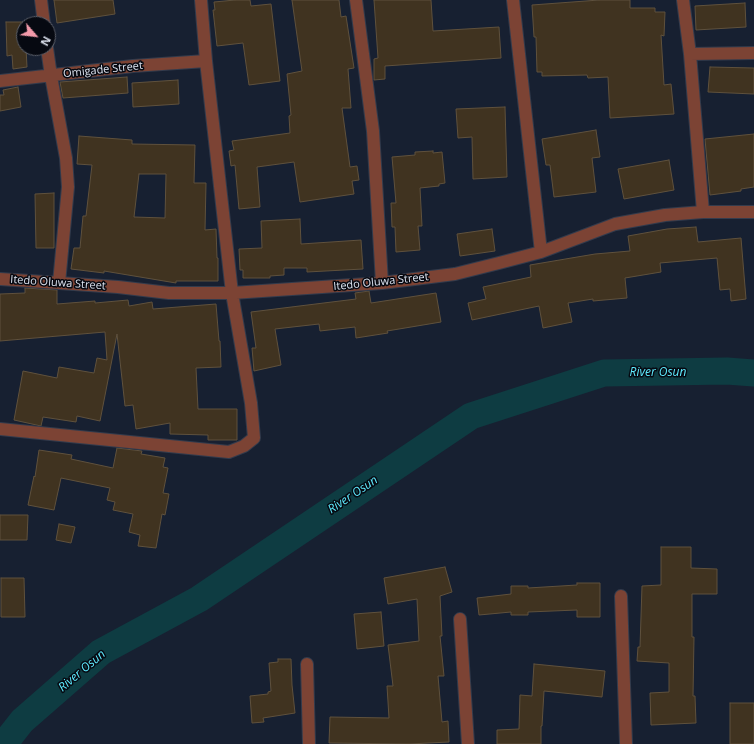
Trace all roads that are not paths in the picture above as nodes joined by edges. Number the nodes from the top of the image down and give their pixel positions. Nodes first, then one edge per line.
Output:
1 (41, 0) edge
2 (201, 0) edge
3 (356, 0) edge
4 (513, 0) edge
5 (683, 0) edge
6 (43, 16) edge
7 (754, 53) edge
8 (690, 54) junction
9 (48, 56) edge
10 (206, 61) junction
11 (51, 76) junction
12 (0, 81) edge
13 (703, 212) junction
14 (754, 212) edge
15 (541, 252) junction
16 (0, 279) edge
17 (59, 282) junction
18 (382, 283) junction
19 (232, 293) junction
20 (0, 430) edge
21 (621, 596) dead end
22 (460, 619) dead end
23 (307, 664) dead end
24 (309, 744) edge
25 (468, 744) edge
26 (626, 744) edge

1 - 6 street
2 - 10 street
3 - 18 street
4 - 15 street
5 - 8 street
7 - 8 street
8 - 13 street
9 - 11 street
10 - 11 street, Omigade Street
10 - 19 street
11 - 12 street, Omigade Street
11 - 17 street
13 - 14 street, Itedo Oluwa Street
13 - 15 street, Itedo Oluwa Street
15 - 18 street, Itedo Oluwa Street
16 - 17 street, Itedo Oluwa Street
17 - 19 street, Itedo Oluwa Street
18 - 19 street, Itedo Oluwa Street
19 - 20 street
21 - 26 street
22 - 25 street
23 - 24 street

